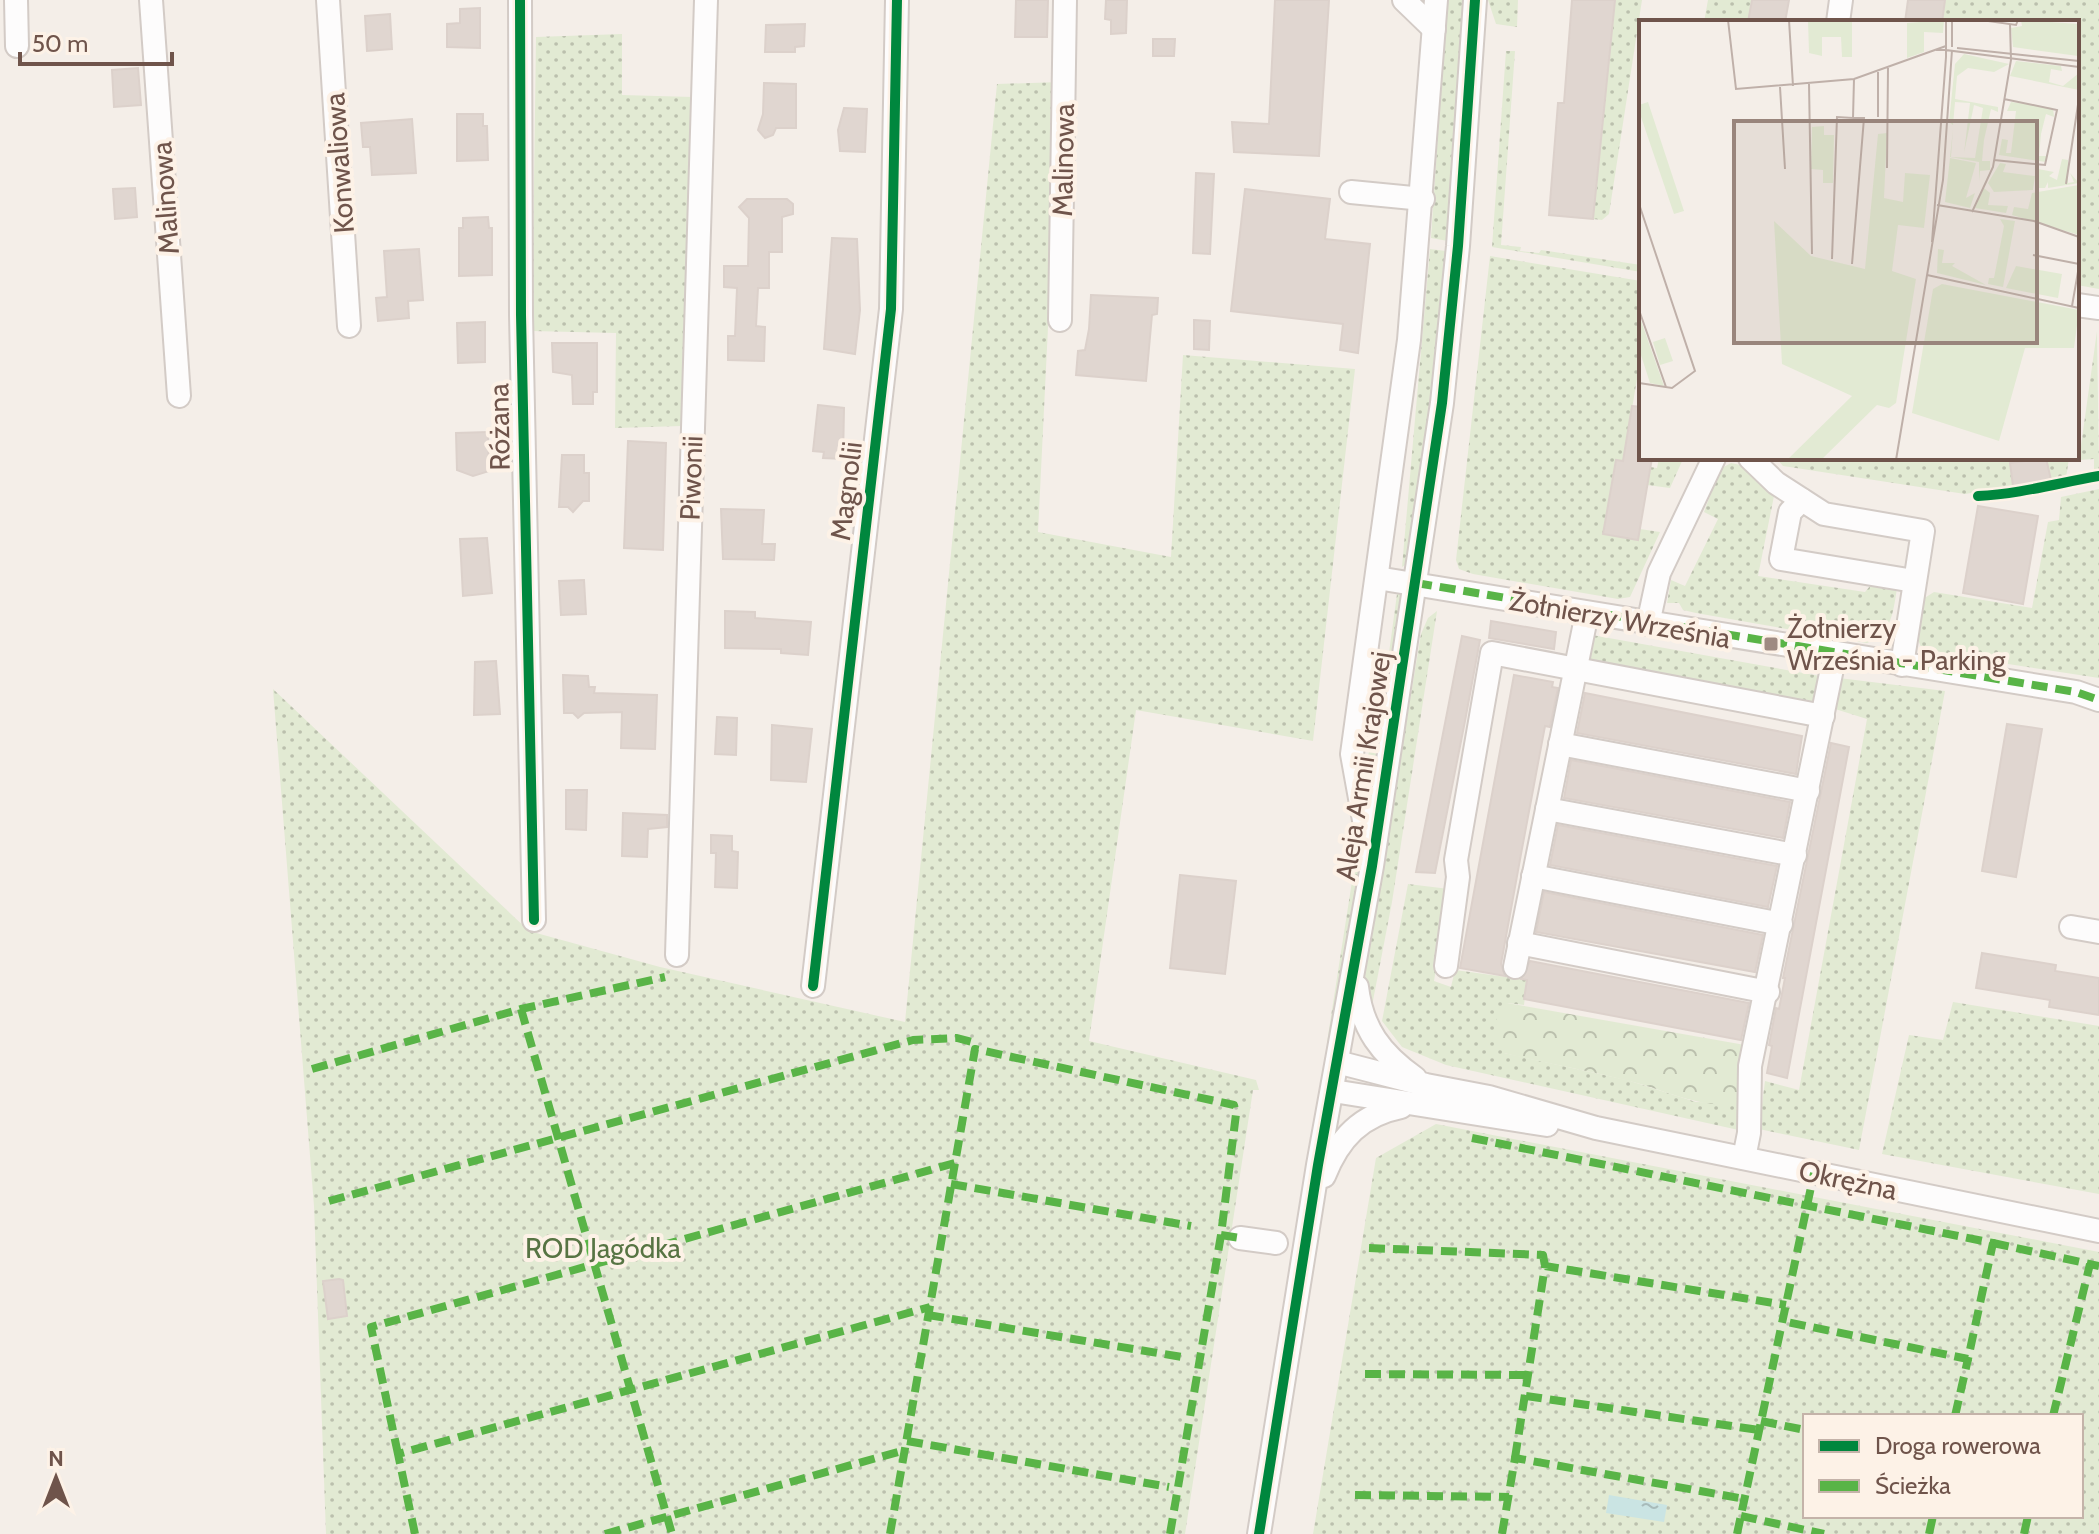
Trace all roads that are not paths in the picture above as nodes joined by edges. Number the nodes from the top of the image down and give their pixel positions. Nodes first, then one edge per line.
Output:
1 (16, 0) edge
2 (151, 0) edge
3 (328, 0) edge
4 (520, 0) edge
5 (706, 0) edge
6 (897, 0) edge
7 (1065, 0) edge
8 (1404, 0) edge
9 (1436, 0) edge
10 (1475, 0) edge
11 (1841, 0) edge
12 (1838, 20) edge
13 (1434, 29) junction
14 (17, 46) dead end
15 (1351, 192) dead end
16 (1423, 199) junction
17 (2079, 305) edge
18 (2099, 308) edge
19 (1060, 320) dead end
20 (349, 326) dead end
21 (179, 396) dead end
22 (1713, 460) edge
23 (1752, 460) edge
24 (1802, 500) junction
25 (1377, 578) junction
26 (1914, 581) junction
27 (1416, 583) junction
28 (1587, 613) junction
29 (1648, 624) junction
30 (1835, 654) junction
31 (1902, 665) junction
32 (1575, 669) junction
33 (2099, 700) edge
34 (1823, 716) junction
35 (1560, 744) junction
36 (1808, 791) junction
37 (1547, 809) junction
38 (1795, 855) junction
39 (1372, 866) junction
40 (1533, 876) junction
41 (534, 920) dead end
42 (1781, 924) junction
43 (2071, 927) dead end
44 (2099, 932) edge
45 (1519, 943) junction
46 (677, 955) dead end
47 (1354, 966) junction
48 (1446, 966) dead end
49 (1515, 967) dead end
50 (813, 986) dead end
51 (1768, 992) junction
52 (1335, 1076) junction
53 (1426, 1085) junction
54 (1413, 1105) junction
55 (1596, 1128) junction
56 (1744, 1158) junction
57 (1311, 1206) junction
58 (2099, 1231) edge
59 (1240, 1238) dead end
60 (1276, 1243) dead end
61 (1259, 1534) edge

1 - 14 street
2 - 21 street, Malinowa
3 - 20 street, Konwaliowa
4 - 41 street, Różana
5 - 46 street, Piwonii
6 - 50 street, Magnolii
7 - 19 street, Malinowa
8 - 13 street
9 - 13 street, Aleja Armii Krajowej
10 - 27 street, Aleja Armii Krajowej
11 - 12 street
13 - 16 street, Aleja Armii Krajowej
15 - 16 street
16 - 25 street, Aleja Armii Krajowej
17 - 18 street
22 - 29 street
23 - 24 street
24 - 26 street
24 - 26 street
25 - 27 street, Żołnierzy Września
25 - 39 street, Aleja Armii Krajowej
26 - 31 street
27 - 28 street, Żołnierzy Września
27 - 39 street, Aleja Armii Krajowej
28 - 29 street, Żołnierzy Września
28 - 32 street
29 - 30 street, Żołnierzy Września
30 - 31 street, Żołnierzy Września
30 - 34 street
31 - 33 street, Żołnierzy Września
32 - 34 street
32 - 35 street
32 - 48 street
34 - 36 street
35 - 36 street
35 - 37 street
36 - 38 street
37 - 38 street
37 - 40 street
38 - 42 street
39 - 47 street, Aleja Armii Krajowej
40 - 42 street
40 - 45 street
42 - 51 street
43 - 44 street
45 - 49 street
45 - 51 street
47 - 52 street, Aleja Armii Krajowej
47 - 53 street
51 - 56 street
52 - 53 street, Okrężna
52 - 54 street, Okrężna
52 - 57 street, Aleja Armii Krajowej
53 - 55 street, Okrężna
54 - 55 street, Okrężna
54 - 57 street
55 - 56 street, Okrężna
56 - 58 street, Okrężna
57 - 61 street, Aleja Armii Krajowej
59 - 60 street

